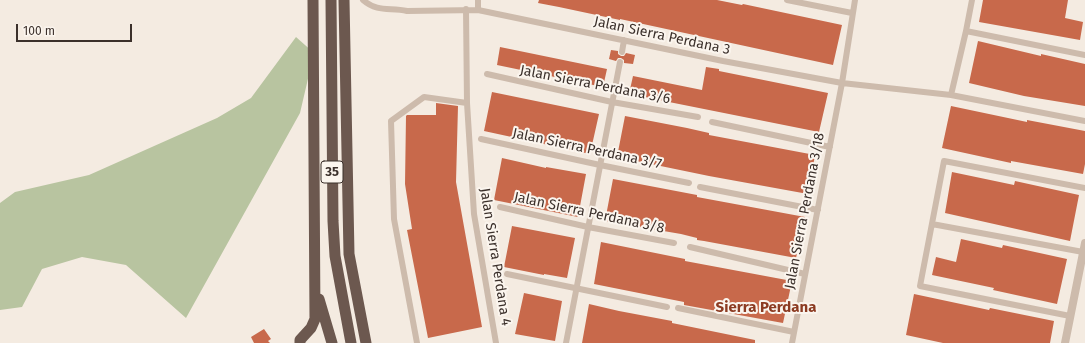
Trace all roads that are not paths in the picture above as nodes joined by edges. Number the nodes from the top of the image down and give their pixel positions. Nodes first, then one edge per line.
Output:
1 (314, 0) edge
2 (331, 0) edge
3 (344, 0) edge
4 (363, 0) edge
5 (478, 0) edge
6 (787, 0) edge
7 (855, 0) edge
8 (972, 0) edge
9 (466, 9) junction
10 (478, 10) junction
11 (852, 13) junction
12 (966, 32) junction
13 (624, 40) junction
14 (622, 52) dead end
15 (1085, 55) edge
16 (620, 62) dead end
17 (487, 74) dead end
18 (842, 83) junction
19 (951, 95) junction
20 (612, 102) junction
21 (467, 103) junction
22 (698, 117) dead end
23 (1085, 121) edge
24 (712, 122) dead end
25 (481, 139) dead end
26 (830, 147) junction
27 (600, 165) junction
28 (689, 183) dead end
29 (700, 187) dead end
30 (1085, 188) edge
31 (500, 207) dead end
32 (818, 210) junction
33 (932, 224) junction
34 (588, 227) junction
35 (674, 243) dead end
36 (1085, 243) edge
37 (690, 248) dead end
38 (1083, 252) junction
39 (507, 274) dead end
40 (805, 274) junction
41 (315, 285) junction
42 (577, 288) junction
43 (667, 307) dead end
44 (678, 308) dead end
45 (1070, 316) junction
46 (794, 332) junction
47 (300, 343) edge
48 (332, 343) edge
49 (351, 343) edge
50 (366, 343) edge
51 (417, 343) edge
52 (496, 343) edge
53 (566, 343) edge
54 (792, 343) edge
55 (1065, 343) edge

1 - 41 highway
2 - 49 highway, 35
3 - 50 highway, 35
4 - 9 street, Jalan Sierra Perdana 3
5 - 10 street
6 - 11 street
7 - 11 street, Jalan Sierra Perdana 3/18
8 - 12 street
9 - 10 street, Jalan Sierra Perdana 3
9 - 21 street, Jalan Sierra Perdana 4
10 - 13 street, Jalan Sierra Perdana 3
11 - 18 street, Jalan Sierra Perdana 3/18
12 - 15 street
12 - 19 street
13 - 14 street
13 - 18 street, Jalan Sierra Perdana 3
16 - 20 street
17 - 20 street, Jalan Sierra Perdana 3/6
18 - 19 street, Jalan Sierra Perdana 3
18 - 26 street, Jalan Sierra Perdana 3/18
19 - 23 street, Jalan Sierra Perdana 3
20 - 22 street, Jalan Sierra Perdana 3/6
20 - 27 street
21 - 51 street
21 - 52 street, Jalan Sierra Perdana 4
24 - 26 street
25 - 27 street, Jalan Sierra Perdana 3/7
26 - 32 street, Jalan Sierra Perdana 3/18
27 - 28 street, Jalan Sierra Perdana 3/7
27 - 34 street
29 - 32 street
30 - 33 street
31 - 34 street, Jalan Sierra Perdana 3/8
32 - 40 street, Jalan Sierra Perdana 3/18
33 - 38 street
33 - 45 street
34 - 35 street, Jalan Sierra Perdana 3/8
34 - 42 street
36 - 38 street
37 - 40 street
38 - 45 street
39 - 42 street
40 - 46 street, Jalan Sierra Perdana 3/18
41 - 47 highway
41 - 48 highway
42 - 43 street
42 - 53 street
44 - 46 street
45 - 55 street
46 - 54 street, Jalan Sierra Perdana 3/18

